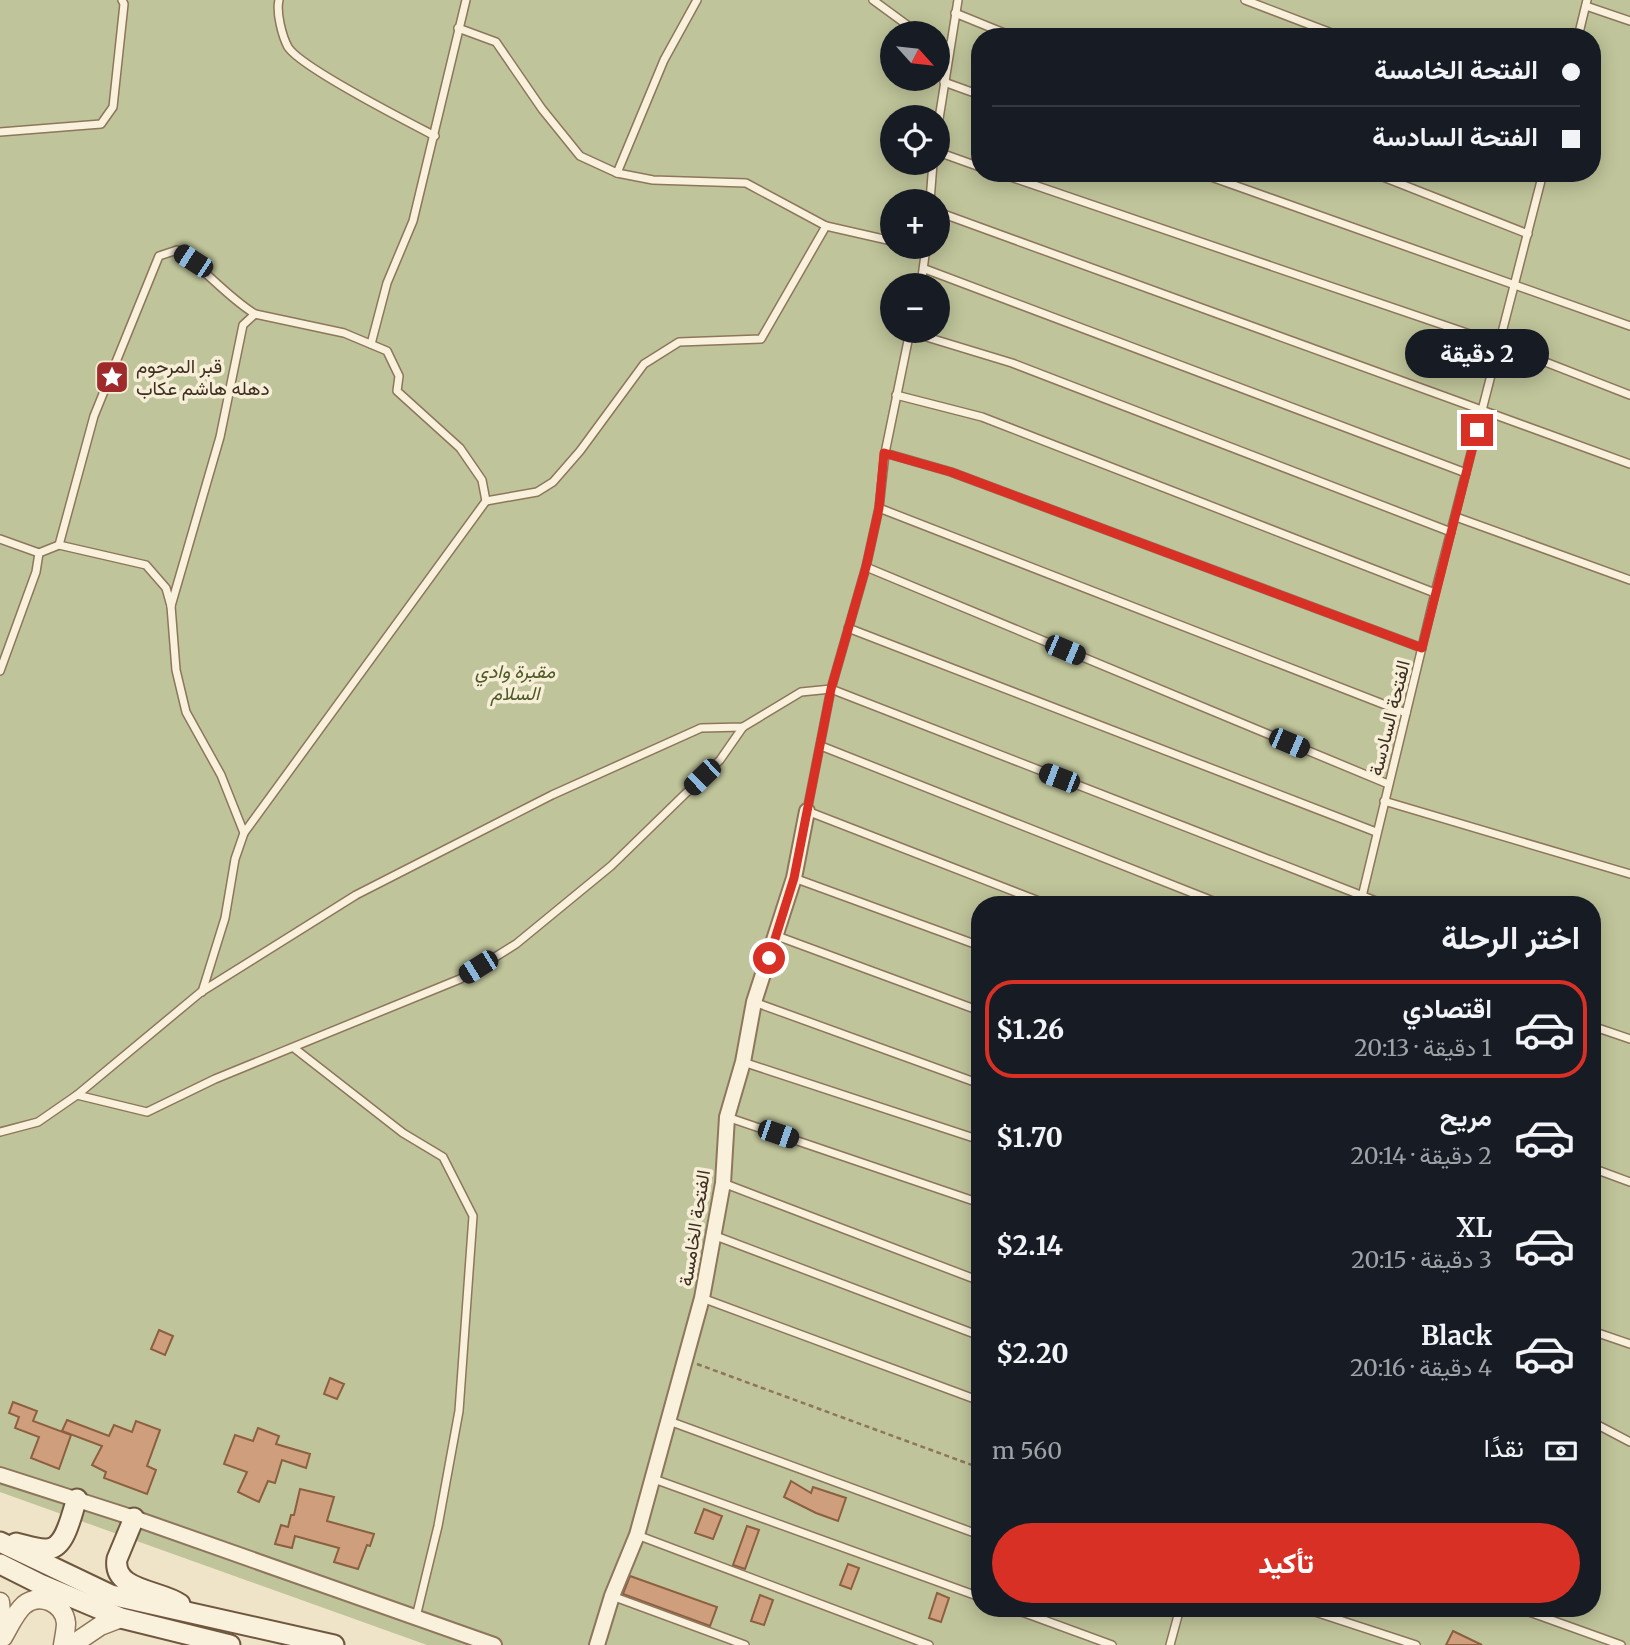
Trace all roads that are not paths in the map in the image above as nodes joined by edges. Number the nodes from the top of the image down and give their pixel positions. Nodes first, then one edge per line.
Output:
1 (122, 0) edge
2 (279, 0) edge
3 (466, 0) edge
4 (697, 0) edge
5 (873, 0) edge
6 (958, 0) edge
7 (1245, 0) edge
8 (1586, 3) edge
9 (955, 13) junction
10 (902, 21) edge
11 (1630, 21) edge
12 (458, 28) junction
13 (992, 28) edge
14 (1318, 28) edge
15 (1580, 28) edge
16 (950, 46) edge
17 (950, 84) edge
18 (971, 91) edge
19 (0, 132) edge
20 (435, 136) junction
21 (950, 156) edge
22 (971, 164) edge
23 (617, 173) junction
24 (1025, 182) edge
25 (1225, 182) edge
26 (1396, 182) edge
27 (1541, 182) edge
28 (950, 216) edge
29 (826, 226) junction
30 (1528, 234) junction
31 (880, 238) edge
32 (925, 259) edge
33 (925, 269) junction
34 (924, 273) edge
35 (1513, 286) junction
36 (255, 314) junction
37 (1630, 326) edge
38 (907, 343) edge
39 (948, 343) edge
40 (372, 344) junction
41 (1499, 344) junction
42 (896, 395) junction
43 (1630, 396) edge
44 (1482, 409) junction
45 (884, 453) junction
46 (1630, 464) edge
47 (1466, 473) junction
48 (485, 501) junction
49 (879, 508) junction
50 (1456, 517) junction
51 (1451, 532) junction
52 (0, 539) edge
53 (59, 545) junction
54 (39, 553) junction
55 (866, 567) junction
56 (1630, 580) edge
57 (1436, 593) junction
58 (171, 606) junction
59 (848, 628) junction
60 (1422, 648) junction
61 (0, 671) edge
62 (831, 689) junction
63 (1406, 713) junction
64 (743, 727) junction
65 (821, 746) junction
66 (1388, 784) junction
67 (1384, 801) junction
68 (807, 811) junction
69 (1376, 832) junction
70 (244, 833) junction
71 (1630, 874) edge
72 (794, 878) junction
73 (1363, 895) joint
74 (1026, 896) edge
75 (1200, 896) edge
76 (777, 936) junction
77 (971, 943) edge
78 (201, 992) junction
79 (754, 1002) junction
80 (971, 1008) edge
81 (1601, 1029) edge
82 (1630, 1039) edge
83 (294, 1048) junction
84 (743, 1062) junction
85 (971, 1081) edge
86 (77, 1095) junction
87 (727, 1117) junction
88 (0, 1132) edge
89 (971, 1137) edge
90 (1601, 1171) edge
91 (723, 1182) junction
92 (1630, 1182) edge
93 (971, 1200) edge
94 (712, 1234) junction
95 (971, 1277) edge
96 (702, 1298) junction
97 (971, 1333) edge
98 (1601, 1334) edge
99 (1630, 1344) edge
100 (971, 1398) edge
101 (670, 1421) junction
102 (1601, 1427) edge
103 (1630, 1442) edge
104 (0, 1475) edge
105 (654, 1479) junction
106 (77, 1499) junction
107 (134, 1518) junction
108 (971, 1532) edge
109 (637, 1535) junction
110 (0, 1541) edge
111 (0, 1564) edge
112 (971, 1594) edge
113 (612, 1596) junction
114 (0, 1602) edge
115 (192, 1614) junction
116 (416, 1617) junction
117 (1036, 1617) edge
118 (1178, 1617) edge
119 (1330, 1617) edge
120 (1543, 1617) edge
121 (121, 1618) junction
122 (2, 1641) edge
123 (63, 1645) edge
124 (72, 1645) edge
125 (230, 1645) edge
126 (334, 1645) edge
127 (494, 1645) edge
128 (597, 1645) edge
129 (745, 1645) edge
130 (929, 1645) edge
131 (1112, 1645) edge
132 (1170, 1645) edge
133 (1416, 1645) edge
134 (1621, 1645) edge

1 - 19 lane
2 - 20 lane
3 - 12 lane
4 - 23 lane
5 - 10 lane
6 - 9 lane
7 - 14 lane
8 - 11 lane
8 - 15 lane
9 - 13 lane
9 - 16 lane
12 - 20 lane
12 - 23 lane
17 - 18 lane
20 - 40 lane
21 - 22 lane
23 - 29 lane
24 - 41 lane
25 - 35 lane
26 - 30 lane
27 - 30 lane, الفتحة السادسة
28 - 44 lane
29 - 31 lane
29 - 48 lane
30 - 35 lane, الفتحة السادسة
32 - 33 lane
33 - 34 lane
33 - 47 lane
35 - 37 lane
35 - 41 lane, الفتحة السادسة
36 - 40 lane
36 - 53 lane
36 - 58 lane
38 - 42 lane
39 - 51 lane
40 - 48 lane
41 - 43 lane
41 - 44 lane, الفتحة السادسة
42 - 45 lane
42 - 57 lane
44 - 46 lane
44 - 47 lane, الفتحة السادسة
45 - 49 lane
45 - 60 lane
47 - 50 lane, الفتحة السادسة
48 - 70 lane
49 - 55 lane
49 - 63 lane
50 - 51 lane, الفتحة السادسة
50 - 56 lane
51 - 57 lane, الفتحة السادسة
52 - 54 lane
53 - 54 lane
53 - 58 lane
54 - 61 lane
55 - 59 lane
55 - 66 lane
57 - 60 lane, الفتحة السادسة
58 - 70 lane
59 - 62 lane
59 - 69 lane
60 - 63 lane, الفتحة السادسة
62 - 64 lane
62 - 65 lane
62 - 73 lane
63 - 66 lane, الفتحة السادسة
64 - 78 lane
64 - 83 lane
65 - 68 lane
65 - 75 lane
66 - 67 lane, الفتحة السادسة
67 - 69 lane, الفتحة السادسة
67 - 71 lane
68 - 72 street, الفتحة الخامسة
68 - 74 lane
69 - 73 lane, الفتحة السادسة
70 - 78 lane
72 - 76 street, الفتحة الخامسة
72 - 77 lane
76 - 79 street, الفتحة الخامسة
76 - 80 lane
78 - 86 lane
79 - 84 street, الفتحة الخامسة
79 - 85 lane
81 - 82 lane
83 - 86 lane
83 - 116 lane
84 - 87 street, الفتحة الخامسة
84 - 89 lane
86 - 88 lane
87 - 91 street, الفتحة الخامسة
87 - 93 lane
90 - 92 lane
91 - 94 street, الفتحة الخامسة
91 - 95 lane
94 - 96 street, الفتحة الخامسة
94 - 97 lane
96 - 100 lane
96 - 101 street, الفتحة الخامسة
98 - 99 lane
101 - 105 street, الفتحة الخامسة
101 - 108 lane
102 - 103 lane
104 - 106 street
105 - 109 street, الفتحة الخامسة
105 - 112 lane
106 - 107 street
106 - 110 main road
107 - 115 main road
107 - 116 street
109 - 113 street, الفتحة الخامسة
109 - 130 lane
110 - 115 main road
111 - 121 main road
113 - 128 street, الفتحة الخامسة
113 - 129 lane
114 - 122 street
115 - 126 main road
116 - 127 street
117 - 131 lane
118 - 132 lane
119 - 133 lane
120 - 134 lane
121 - 124 street
121 - 125 main road
122 - 123 street

